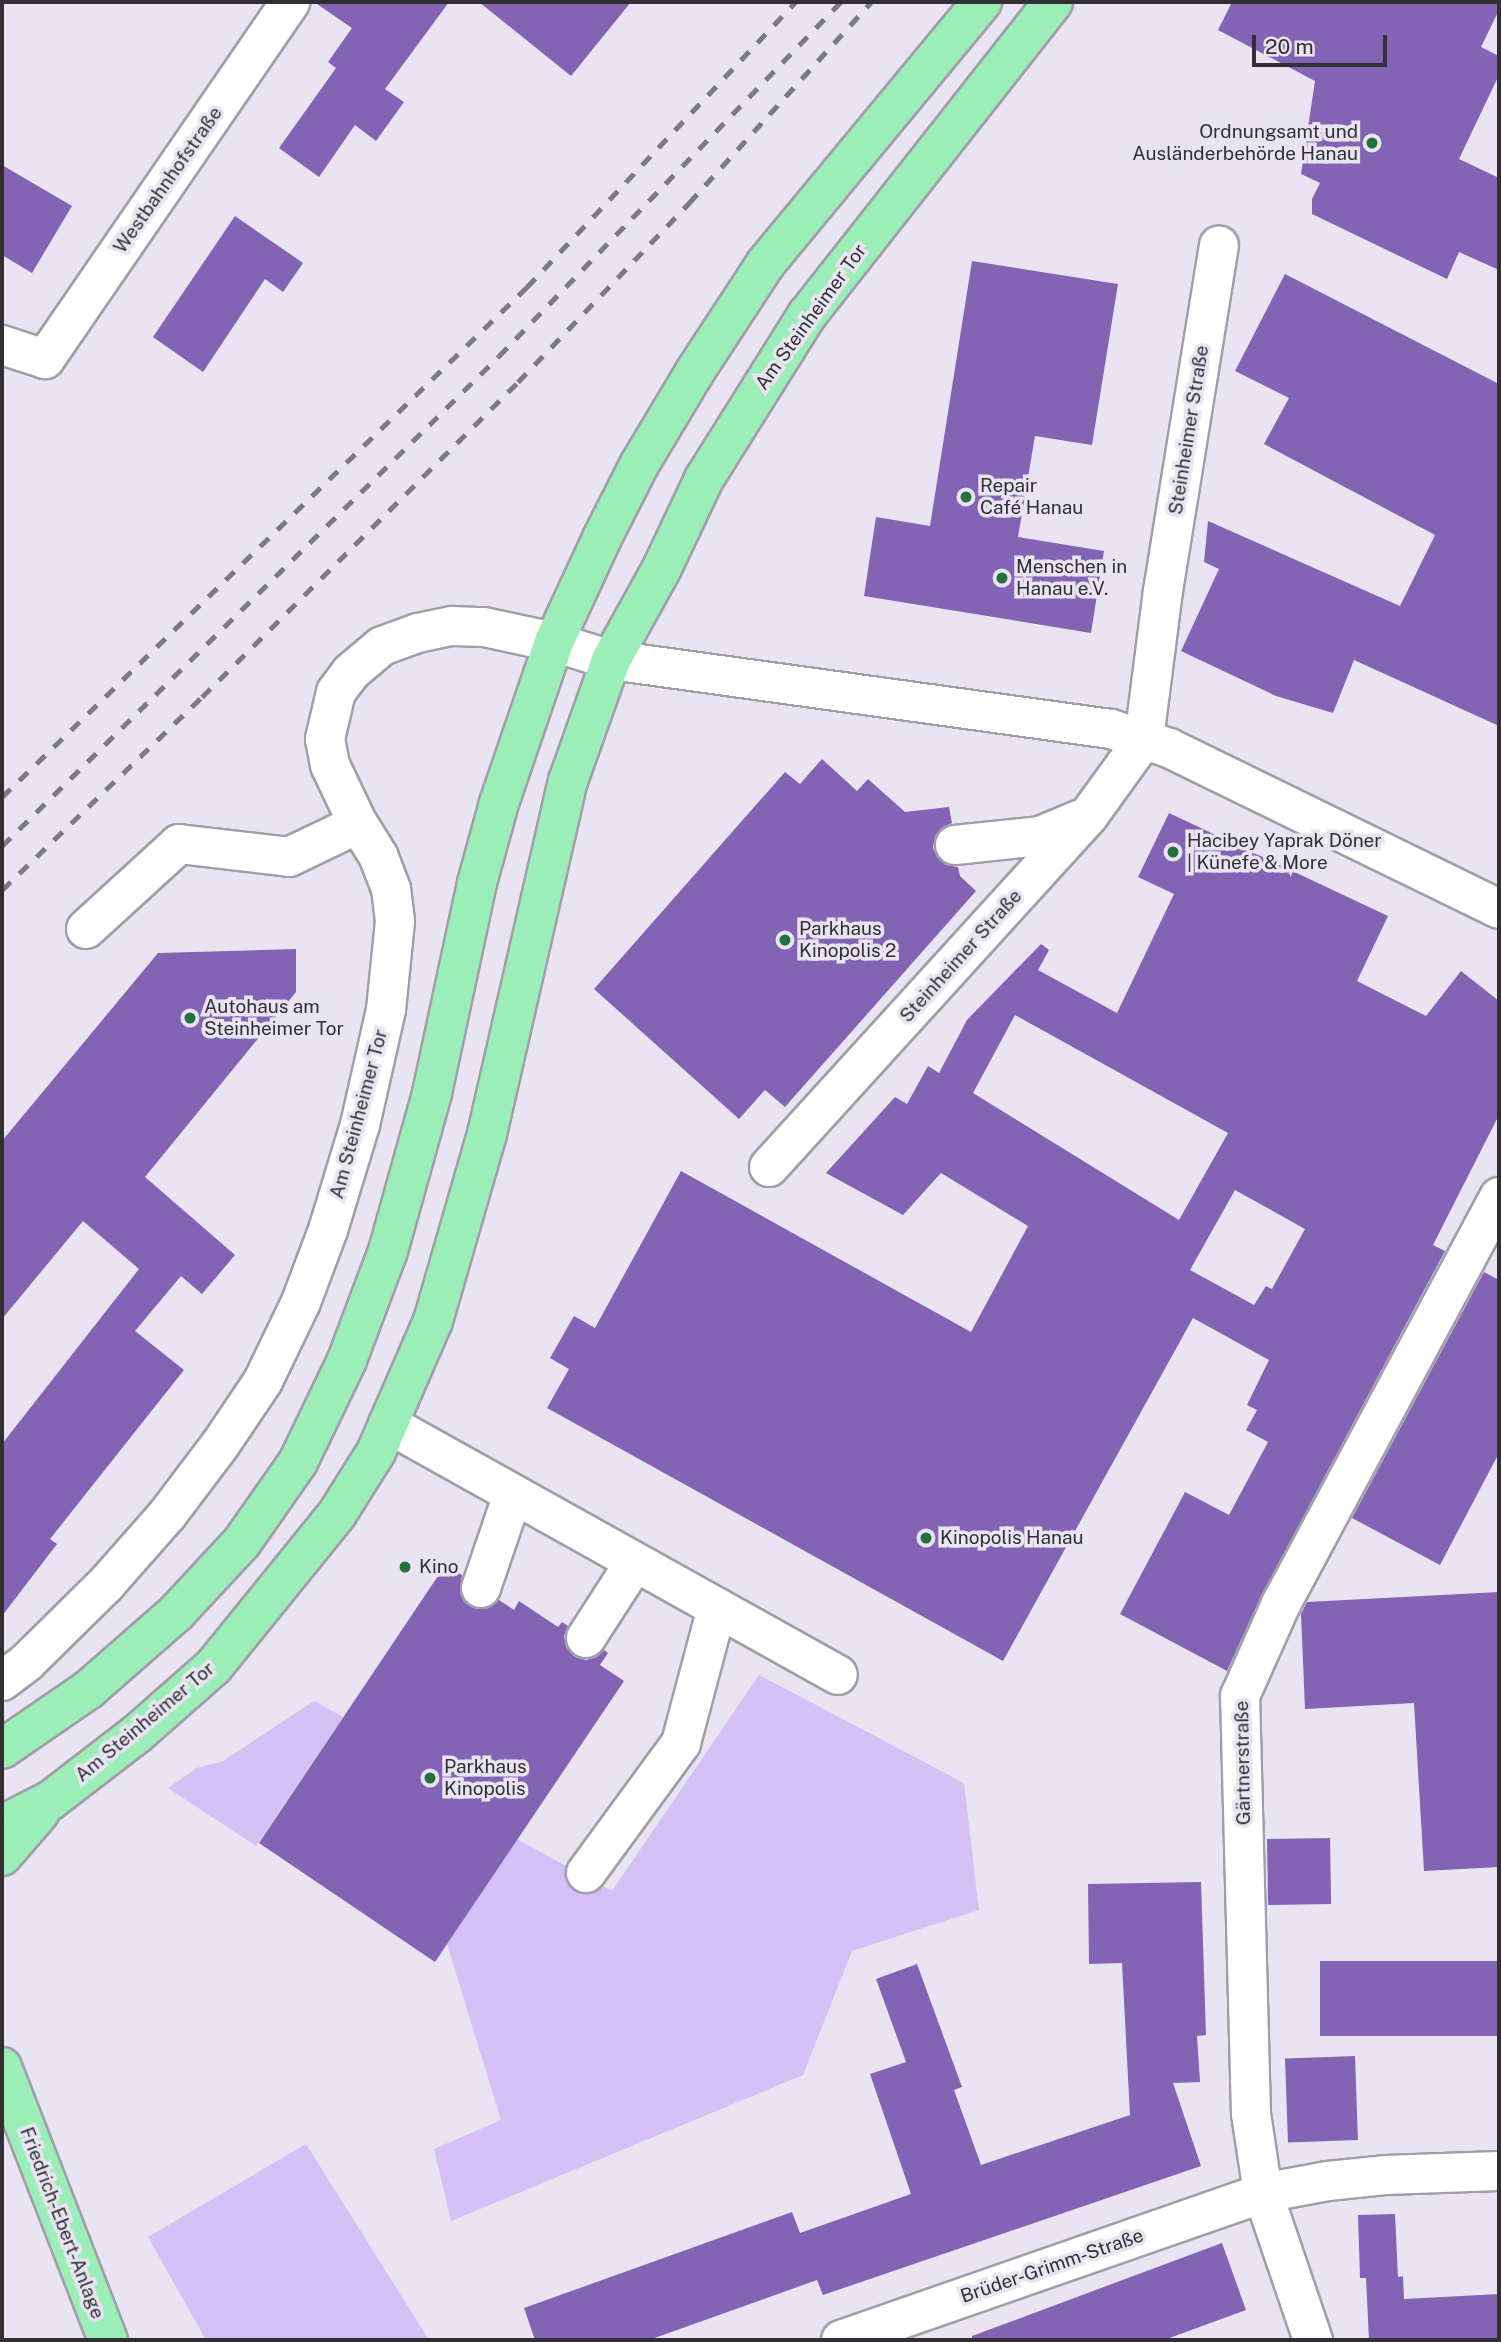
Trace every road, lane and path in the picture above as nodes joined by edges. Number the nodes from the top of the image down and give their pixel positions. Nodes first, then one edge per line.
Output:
1 (290, 2) edge
2 (982, 2) edge
3 (1053, 2) edge
4 (1219, 246) dead end
5 (2, 345) edge
6 (554, 642) junction
7 (611, 660) junction
8 (1144, 739) junction
9 (1089, 815) junction
10 (358, 824) junction
11 (955, 845) dead end
12 (1499, 909) edge
13 (86, 929) dead end
14 (769, 1167) dead end
15 (1499, 1197) edge
16 (388, 1424) junction
17 (513, 1494) junction
18 (635, 1562) junction
19 (481, 1588) dead end
20 (717, 1608) junction
21 (586, 1638) dead end
22 (838, 1675) dead end
23 (2, 1681) edge
24 (2, 1748) edge
25 (51, 1800) junction
26 (2, 1825) edge
27 (2, 1856) edge
28 (586, 1873) dead end
29 (2, 2067) edge
30 (1499, 2171) edge
31 (1263, 2193) junction
32 (108, 2340) edge
33 (841, 2340) edge
34 (1313, 2340) edge

1 - 5 street, Westbahnhofstraße
2 - 6 main road
3 - 7 main road, Am Steinheimer Tor
4 - 8 street, Steinheimer Straße
6 - 7 street, Am Steinheimer Tor
6 - 10 street, Am Steinheimer Tor
6 - 24 main road
7 - 8 street
7 - 16 main road, Am Steinheimer Tor
8 - 9 street, Steinheimer Straße
8 - 12 street
9 - 11 street
9 - 14 street, Steinheimer Straße
10 - 13 street
10 - 23 street, Am Steinheimer Tor
15 - 31 street, Gärtnerstraße
16 - 17 street
16 - 25 main road, Am Steinheimer Tor
17 - 18 street
17 - 19 street
18 - 20 street
18 - 21 street
20 - 22 street
20 - 28 street
25 - 26 main road, Am Steinheimer Tor
25 - 27 main road
29 - 32 main road, Friedrich-Ebert-Anlage
30 - 31 street, Brüder-Grimm-Straße
31 - 33 street, Brüder-Grimm-Straße
31 - 34 street, Gärtnerstraße

